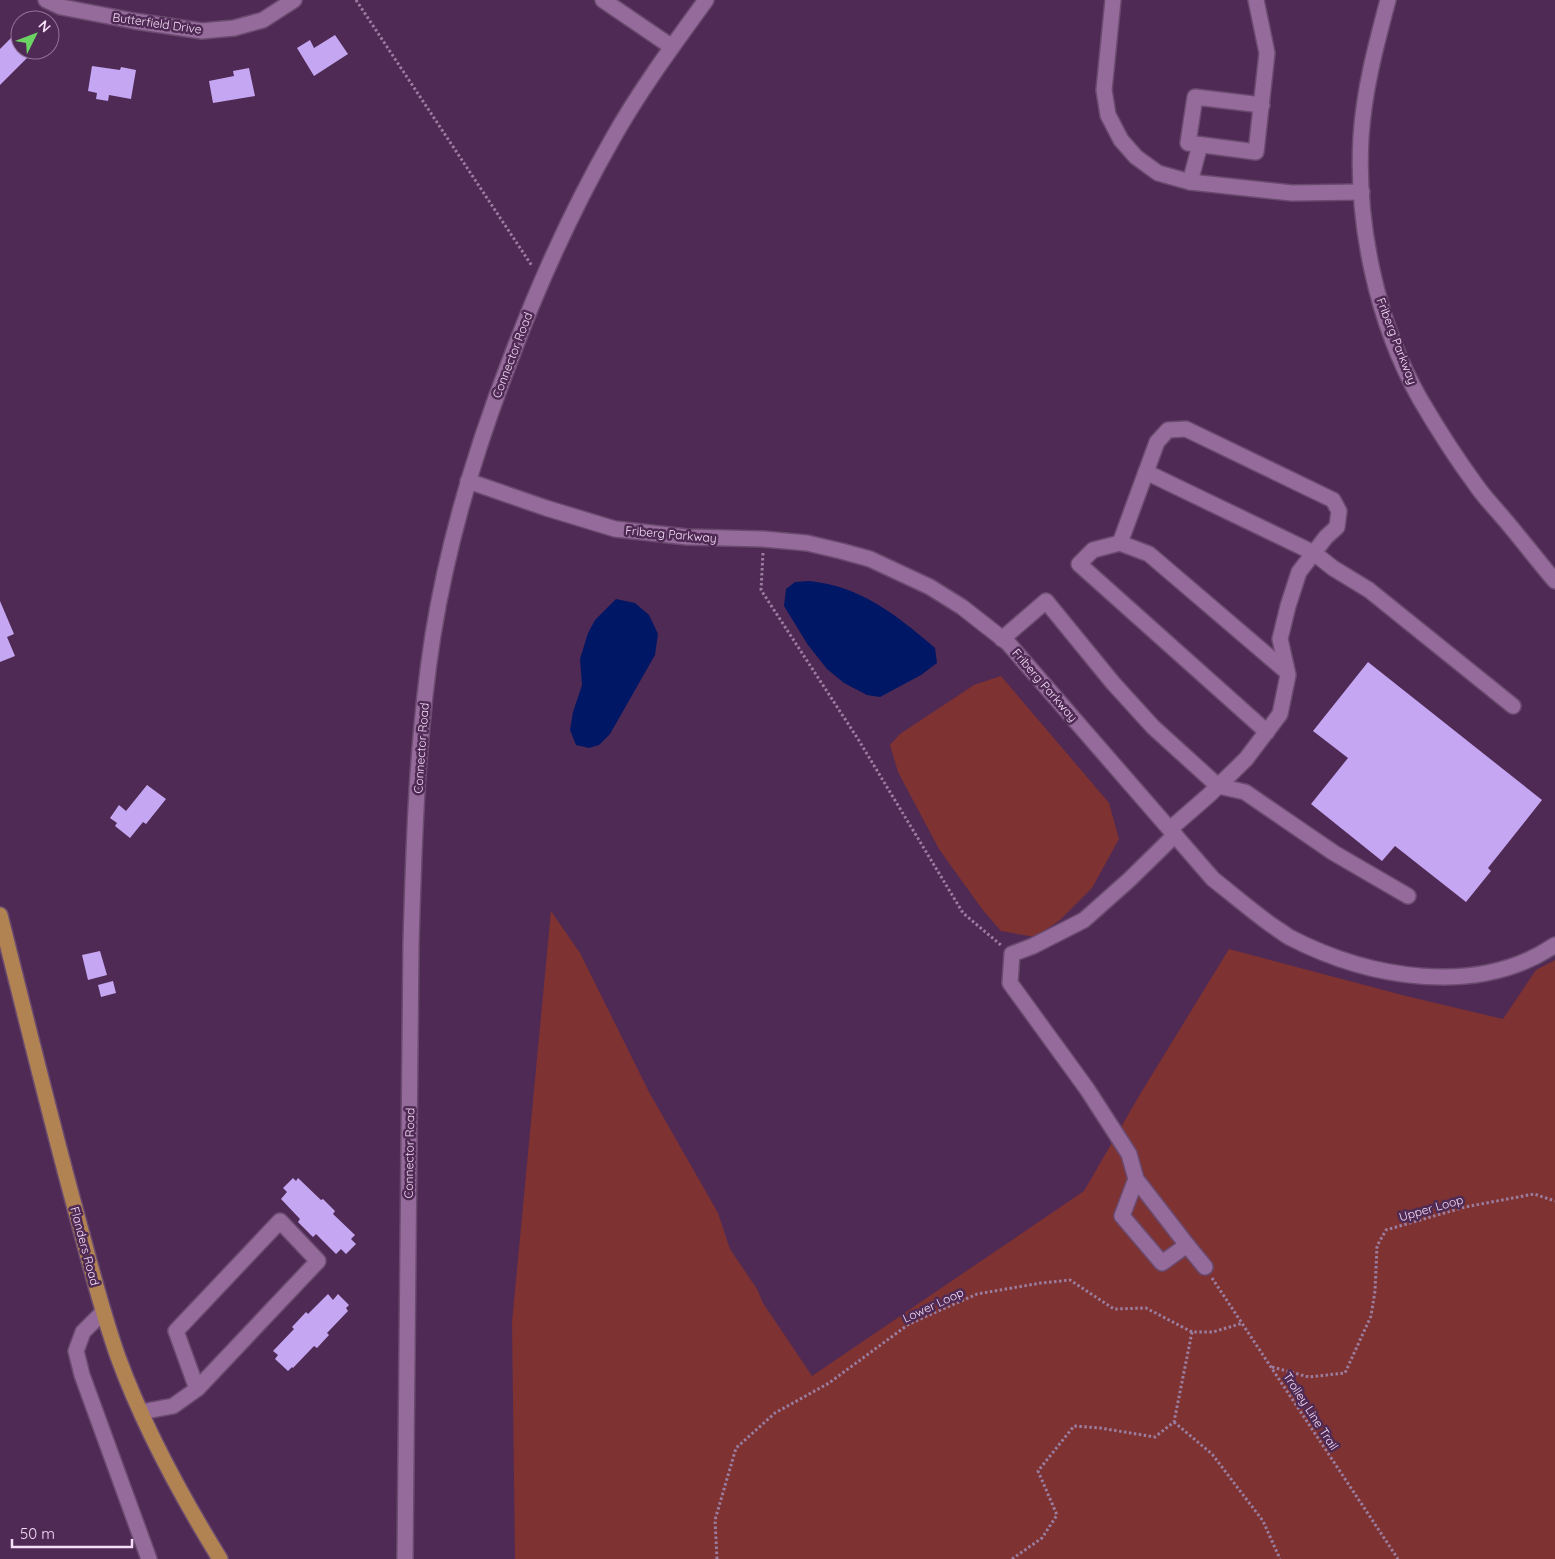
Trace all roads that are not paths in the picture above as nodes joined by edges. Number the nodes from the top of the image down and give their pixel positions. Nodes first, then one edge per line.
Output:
1 (46, 0) edge
2 (294, 0) edge
3 (603, 0) edge
4 (706, 0) edge
5 (1113, 0) edge
6 (1256, 0) edge
7 (1388, 0) edge
8 (672, 47) junction
9 (1262, 105) junction
10 (1200, 145) junction
11 (1190, 182) junction
12 (1362, 192) junction
13 (1146, 472) junction
14 (468, 481) junction
15 (1120, 543) junction
16 (1314, 553) junction
17 (1555, 581) edge
18 (1002, 639) junction
19 (1287, 672) junction
20 (1513, 706) dead end
21 (1266, 732) junction
22 (1218, 786) junction
23 (1173, 832) junction
24 (1408, 896) dead end
25 (0, 915) edge
26 (1555, 945) edge
27 (1136, 1179) junction
28 (1187, 1245) junction
29 (1207, 1270) road end
30 (103, 1312) junction
31 (196, 1389) junction
32 (140, 1412) junction
33 (149, 1559) edge
34 (220, 1559) edge
35 (405, 1559) edge

1 - 2 street, Butterfield Drive
3 - 8 street
4 - 8 street, Connector Road
5 - 11 street
6 - 9 street
7 - 12 street, Friberg Parkway
8 - 14 street, Connector Road
9 - 10 street
9 - 10 street
10 - 11 street
11 - 12 street
12 - 17 street, Friberg Parkway
13 - 15 street
13 - 16 street
13 - 16 street
14 - 18 street, Friberg Parkway
14 - 35 street, Connector Road
15 - 19 street
15 - 21 street
16 - 19 street
16 - 20 street
18 - 22 street
18 - 23 street, Friberg Parkway
19 - 21 street
21 - 22 street
22 - 23 street
22 - 24 street
23 - 26 street, Friberg Parkway
23 - 27 street
25 - 30 main road, Flanders Road
27 - 28 street
27 - 28 street
28 - 29 street
30 - 32 main road, Flanders Road
30 - 33 street
31 - 31 street
31 - 32 street
32 - 34 main road, Flanders Road

